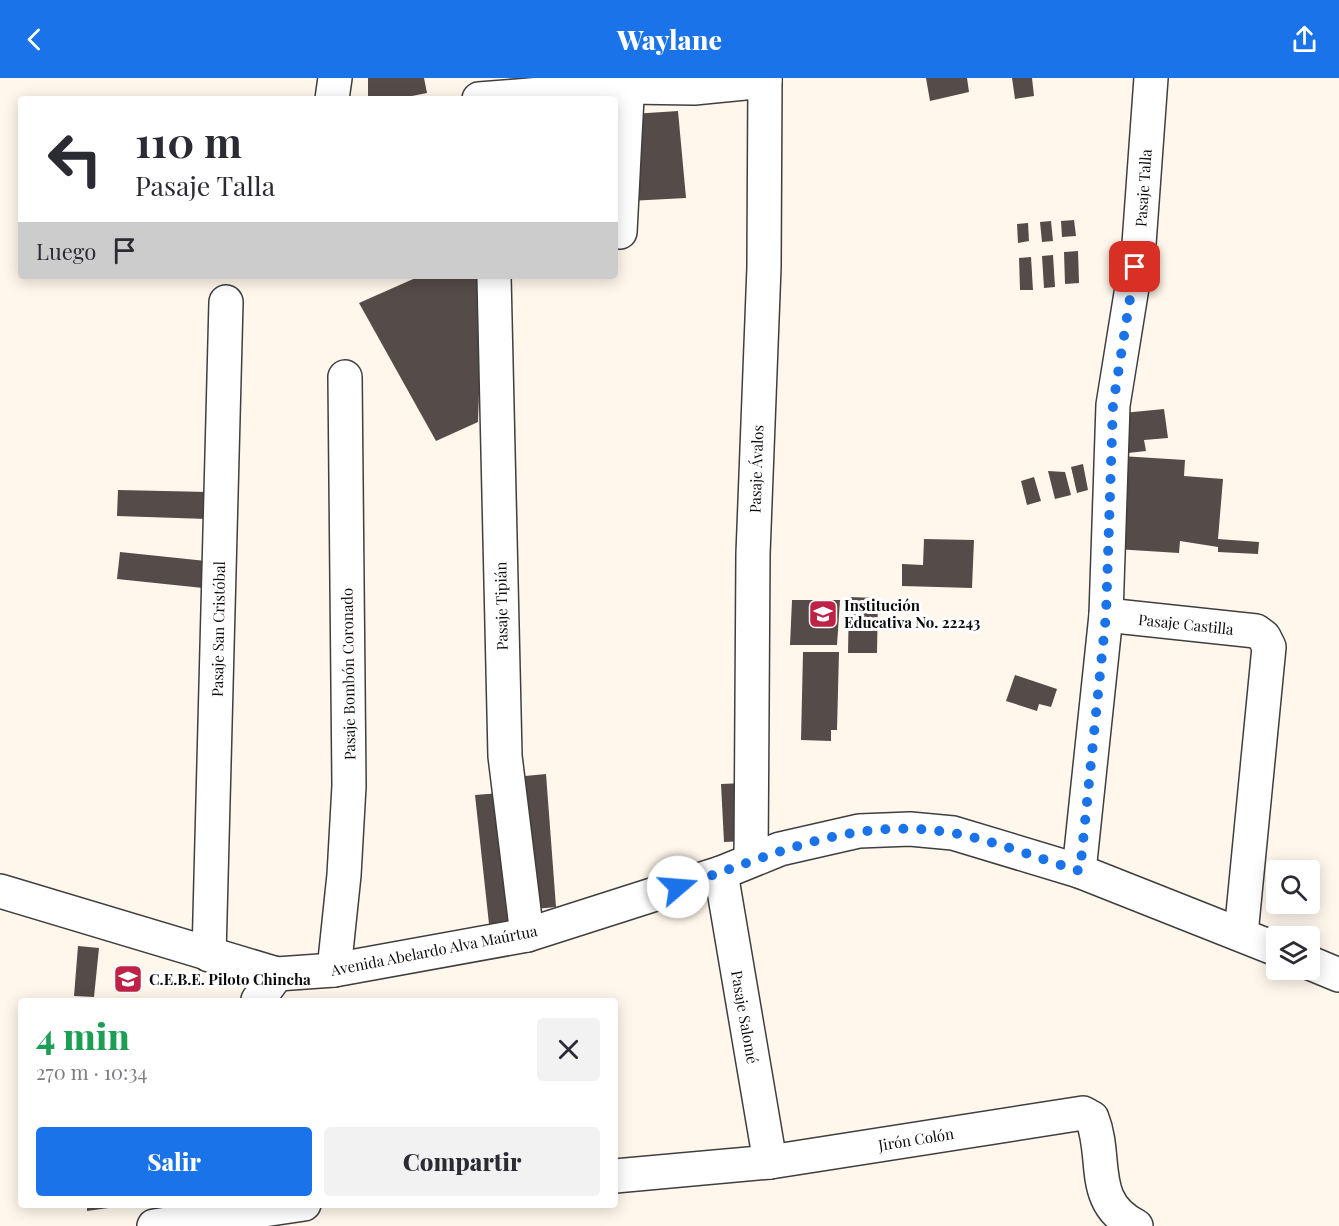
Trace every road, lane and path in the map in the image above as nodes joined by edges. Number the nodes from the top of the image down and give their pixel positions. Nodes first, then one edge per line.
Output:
1 (335, 78) edge
2 (1151, 78) edge
3 (765, 80) edge
4 (629, 82) edge
5 (486, 93) edge
6 (332, 96) edge
7 (620, 232) dead end
8 (494, 279) edge
9 (226, 302) dead end
10 (345, 377) dead end
11 (1106, 615) junction
12 (751, 860) junction
13 (1080, 871) junction
14 (721, 873) junction
15 (0, 891) edge
16 (1241, 934) junction
17 (527, 935) junction
18 (1266, 945) edge
19 (209, 955) junction
20 (1320, 967) edge
21 (334, 970) junction
22 (1339, 975) edge
23 (283, 987) edge
24 (262, 998) edge
25 (770, 1162) junction
26 (618, 1176) edge
27 (290, 1208) edge
28 (311, 1208) edge
29 (272, 1213) edge
30 (154, 1226) edge
31 (312, 1226) edge
32 (1136, 1226) edge

1 - 6 street
2 - 11 street, Pasaje Talla
3 - 4 street
3 - 12 street, Pasaje Ávalos
4 - 5 street
4 - 7 street
8 - 17 street, Pasaje Tipián
9 - 19 street, Pasaje San Cristóbal
10 - 21 street, Pasaje Bombón Coronado
11 - 13 street, Pasaje Talla
11 - 16 street, Pasaje Castilla
12 - 13 street, Avenida Abelardo Alva Maúrtua
12 - 14 street, Avenida Abelardo Alva Maúrtua
13 - 16 street, Avenida Abelardo Alva Maúrtua
14 - 17 street, Avenida Abelardo Alva Maúrtua
14 - 25 street, Pasaje Salomé
15 - 19 street, Avenida Abelardo Alva Maúrtua
16 - 18 street, Avenida Abelardo Alva Maúrtua
17 - 21 street, Avenida Abelardo Alva Maúrtua
19 - 23 street, Avenida Abelardo Alva Maúrtua
20 - 22 street
21 - 23 street, Avenida Abelardo Alva Maúrtua
23 - 24 street
25 - 26 street, Jirón Colón
25 - 32 street, Jirón Colón
27 - 29 street
28 - 31 street
29 - 30 street

